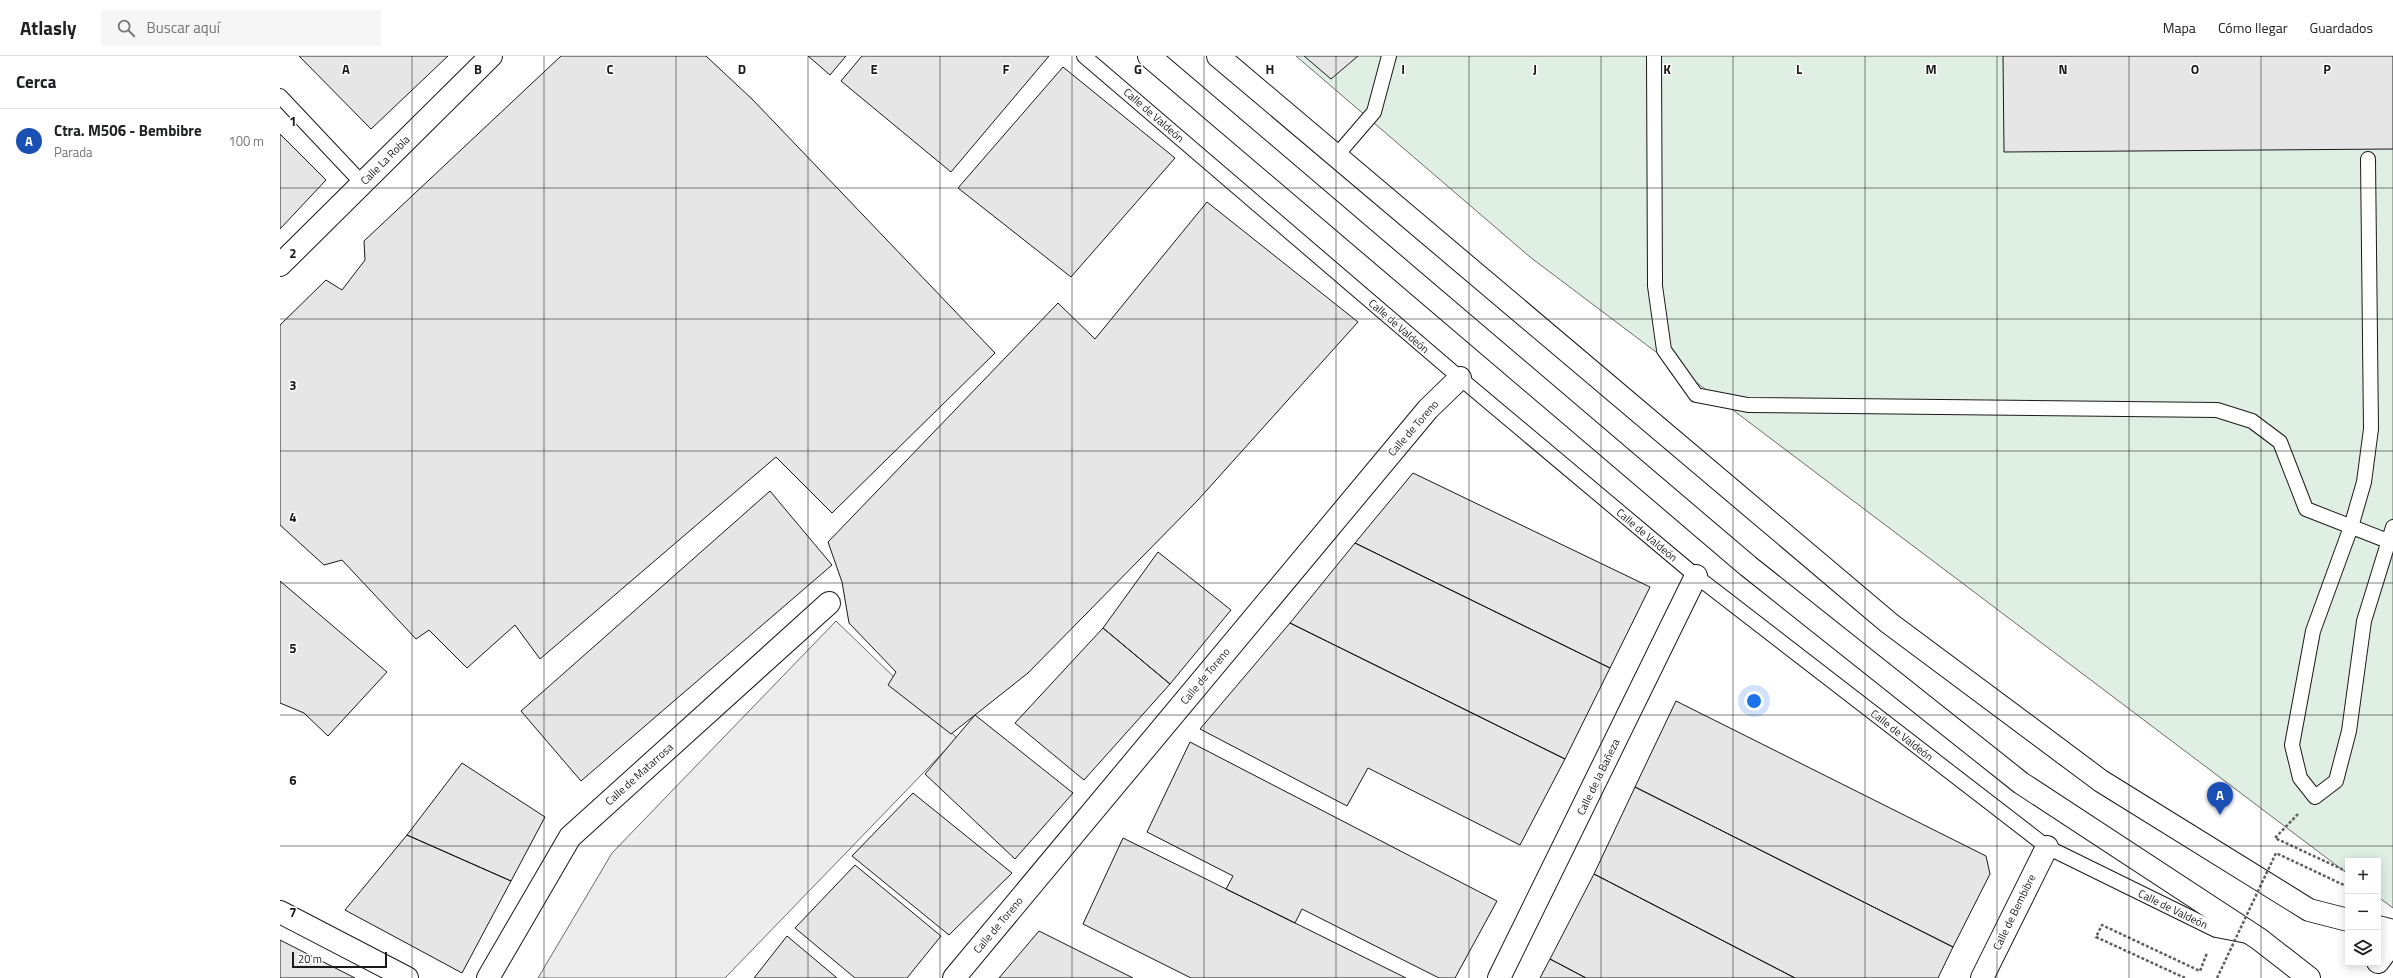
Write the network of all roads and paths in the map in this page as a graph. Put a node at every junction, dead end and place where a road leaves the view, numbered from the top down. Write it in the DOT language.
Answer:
graph roads {
  1 [pos="1084,56"];
  2 [pos="1149,56"];
  3 [pos="1218,56"];
  4 [pos="1389,56"];
  5 [pos="1654,56"];
  6 [pos="486,57"];
  7 [pos="280,96"];
  8 [pos="1337,155"];
  9 [pos="2368,159"];
  10 [pos="362,183"];
  11 [pos="280,265"];
  12 [pos="1460,378"];
  13 [pos="2351,527"];
  14 [pos="2393,527"];
  15 [pos="2391,543"];
  16 [pos="1696,576"];
  17 [pos="829,603"];
  18 [pos="2315,797"];
  19 [pos="2047,847"];
  20 [pos="2345,871"];
  21 [pos="2345,886"];
  22 [pos="280,912"];
  23 [pos="2345,919"];
  24 [pos="2381,928"];
  25 [pos="2216,930"];
  26 [pos="2393,930"];
  27 [pos="2259,939"];
  28 [pos="2393,942"];
  29 [pos="2381,959"];
  30 [pos="2377,966"];
  31 [pos="406,978"];
  32 [pos="488,978"];
  33 [pos="954,978"];
  34 [pos="1499,978"];
  35 [pos="1982,978"];
  36 [pos="2186,978"];
  37 [pos="2217,978"];
  38 [pos="2309,978"];
  39 [pos="2371,978"];
  1 -- 12 [label="lane, Calle de Valdeón"];
  2 -- 27 [label="main road"];
  3 -- 8 [label="main road"];
  4 -- 8 [label="lane"];
  5 -- 13 [label="lane"];
  6 -- 10 [label="main road, Calle La Robla"];
  7 -- 10 [label="lane"];
  8 -- 23 [label="main road"];
  9 -- 13 [label="lane"];
  10 -- 11 [label="main road, Calle La Robla"];
  12 -- 16 [label="lane, Calle de Valdeón"];
  12 -- 33 [label="main road, Calle de Toreno"];
  13 -- 15 [label="lane"];
  13 -- 18 [label="lane"];
  14 -- 15 [label="lane"];
  15 -- 18 [label="lane"];
  16 -- 19 [label="lane, Calle de Valdeón"];
  16 -- 34 [label="main road, Calle de la Bañeza"];
  17 -- 32 [label="main road, Calle de Matarrosa"];
  18 -- 20 [label="path"];
  19 -- 25 [label="lane, Calle de Valdeón"];
  19 -- 35 [label="main road, Calle de Bembibre"];
  21 -- 37 [label="path, bridge"];
  22 -- 31 [label="main road"];
  24 -- 26 [label="main road"];
  25 -- 27 [label="lane, Calle de Valdeón"];
  25 -- 36 [label="path"];
  27 -- 38 [label="main road"];
  28 -- 29 [label="main road"];
  30 -- 39 [label="main road"];
}
